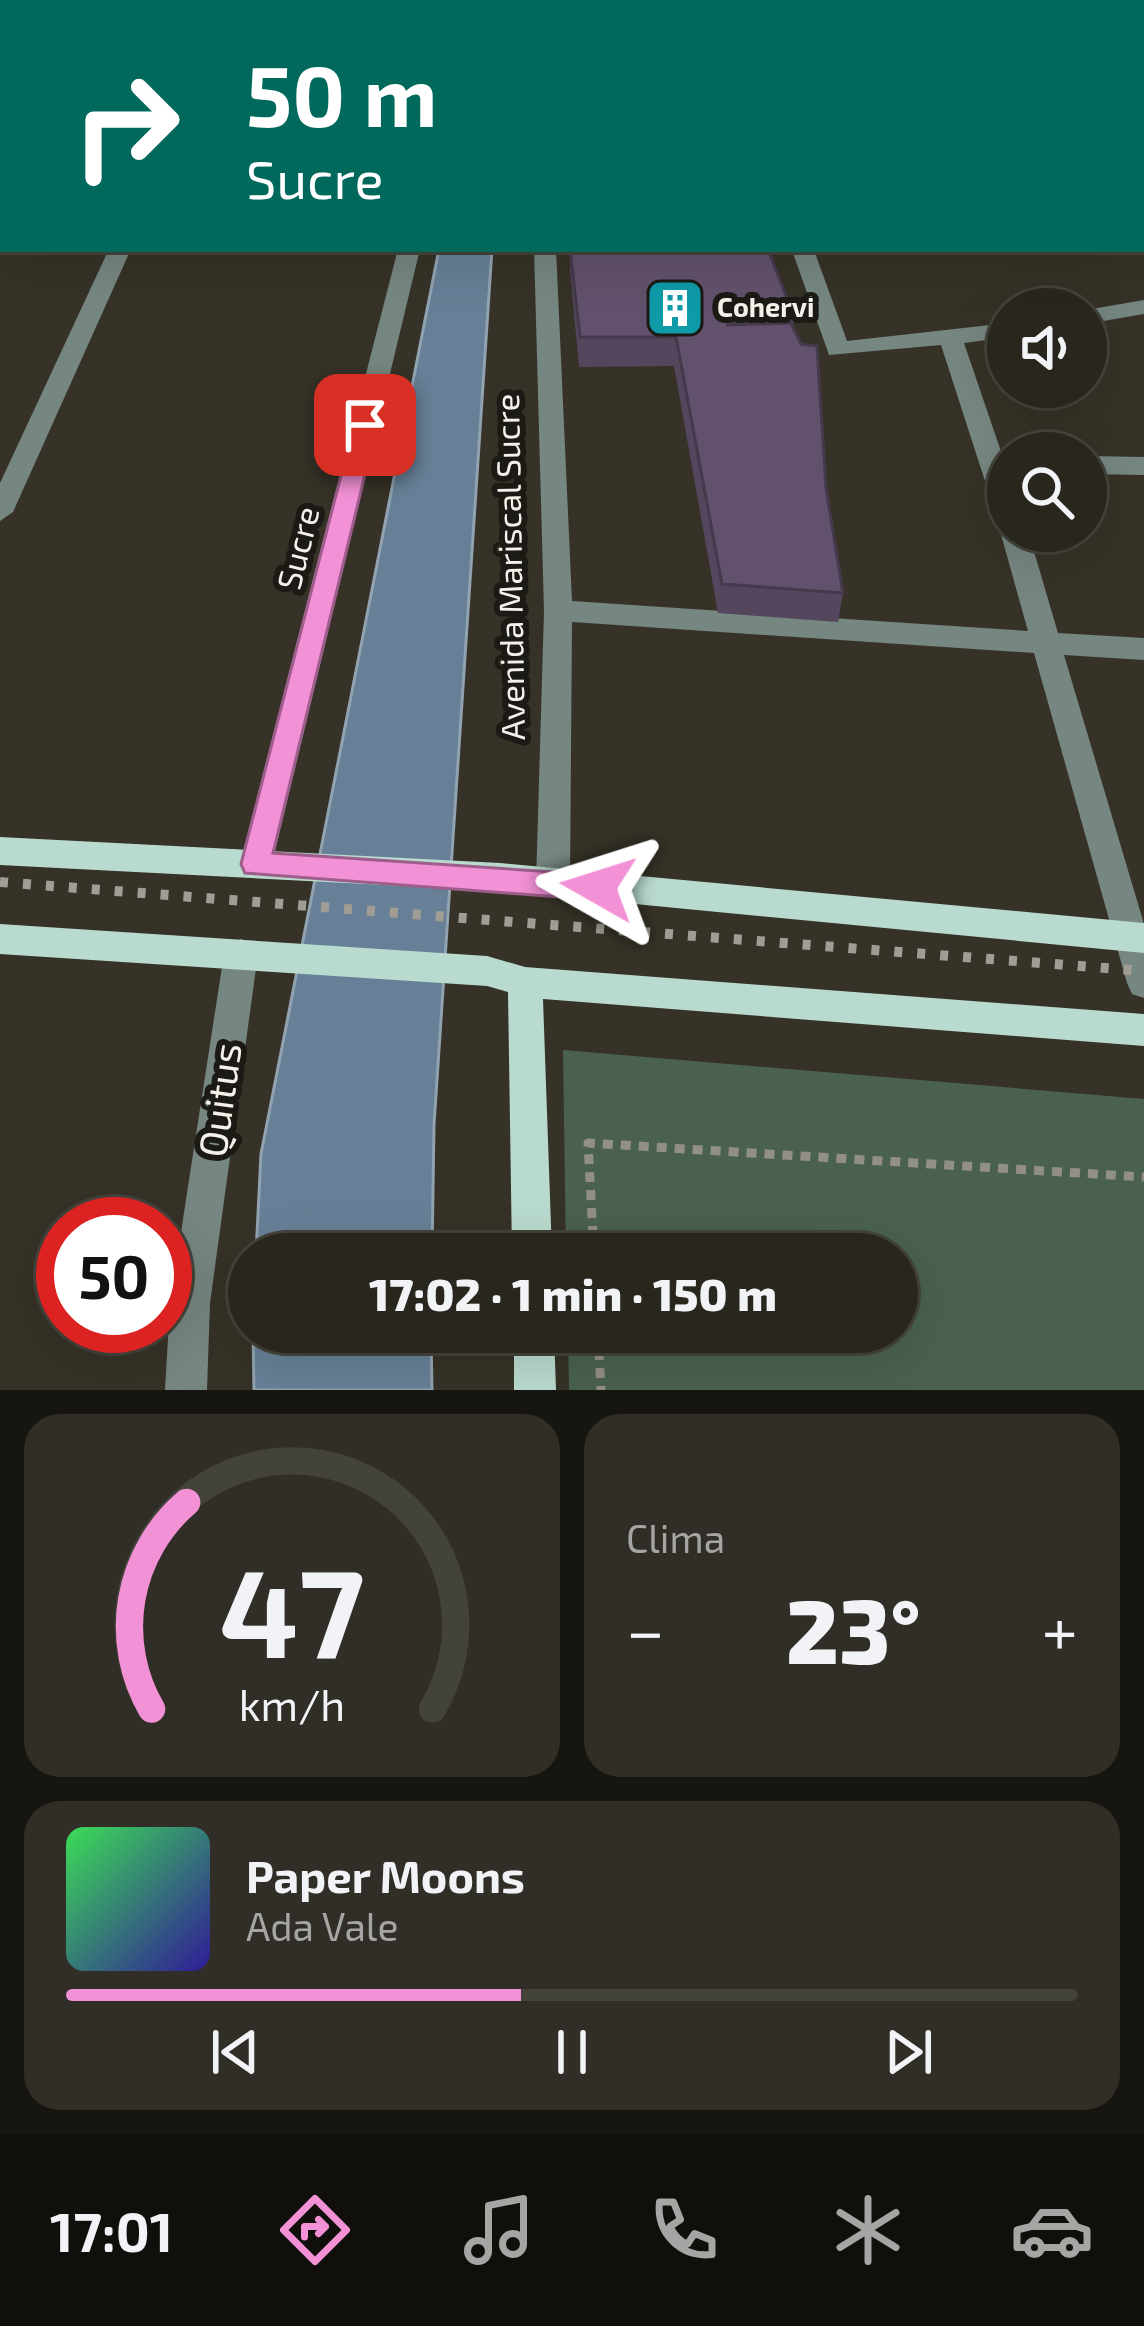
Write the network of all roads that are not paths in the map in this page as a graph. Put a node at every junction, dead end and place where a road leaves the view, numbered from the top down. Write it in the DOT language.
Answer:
graph roads {
  1 [pos="119,252"];
  2 [pos="408,252"];
  3 [pos="545,252"];
  4 [pos="804,253"];
  5 [pos="1144,307"];
  6 [pos="1107,313"];
  7 [pos="987,334"];
  8 [pos="951,340"];
  9 [pos="987,432"];
  10 [pos="1107,465"];
  11 [pos="1144,466"];
  12 [pos="0,512"];
  13 [pos="1021,552"];
  14 [pos="558,610"];
  15 [pos="1050,640"];
  16 [pos="1144,649"];
  17 [pos="0,851"];
  18 [pos="256,864"];
  19 [pos="554,883"];
  20 [pos="1138,937"];
  21 [pos="0,939"];
  22 [pos="258,955"];
  23 [pos="525,982"];
  24 [pos="1144,983"];
  25 [pos="1144,1030"];
  26 [pos="531,1233"];
  27 [pos="534,1353"];
  28 [pos="186,1390"];
  29 [pos="535,1390"];
  1 -- 12 [label="street"];
  2 -- 18 [label="street, Sucre"];
  3 -- 14 [label="street, Avenida Mariscal Sucre"];
  4 -- 8 [label="street"];
  5 -- 6 [label="street"];
  7 -- 8 [label="street"];
  8 -- 9 [label="street"];
  10 -- 11 [label="street"];
  13 -- 15 [label="street"];
  14 -- 15 [label="street"];
  14 -- 19 [label="street, Avenida Mariscal Sucre"];
  15 -- 16 [label="street"];
  15 -- 20 [label="street"];
  17 -- 18 [label="main road"];
  18 -- 19 [label="main road"];
  19 -- 20 [label="main road"];
  20 -- 24 [label="street"];
  21 -- 22 [label="main road"];
  22 -- 23 [label="main road"];
  22 -- 28 [label="street, Quitus"];
  23 -- 25 [label="main road"];
  23 -- 26 [label="main road"];
  27 -- 29 [label="main road"];
}
